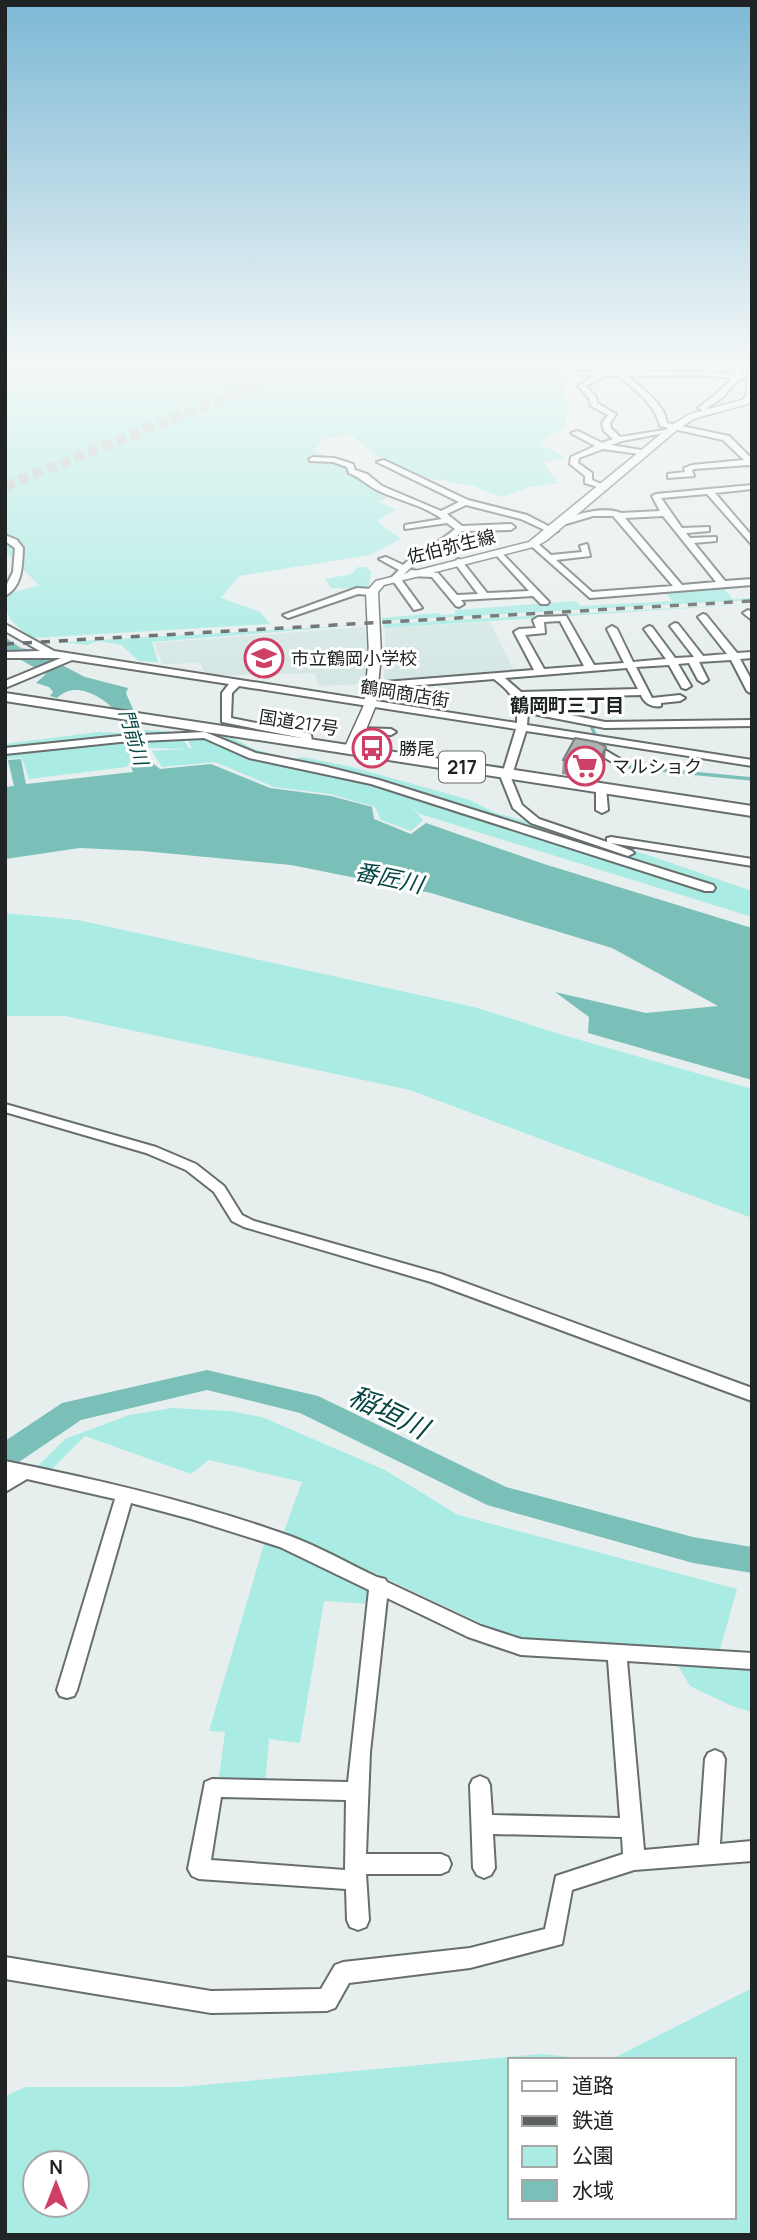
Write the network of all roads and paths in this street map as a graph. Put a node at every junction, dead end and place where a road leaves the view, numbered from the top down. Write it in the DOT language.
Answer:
graph roads {
  1 [pos="349,466"];
  2 [pos="389,466"];
  3 [pos="577,466"];
  4 [pos="629,466"];
  5 [pos="714,466"];
  6 [pos="671,476"];
  7 [pos="604,486"];
  8 [pos="752,487"];
  9 [pos="709,491"];
  10 [pos="465,502"];
  11 [pos="664,513"];
  12 [pos="441,514"];
  13 [pos="619,516"];
  14 [pos="450,520"];
  15 [pos="566,521"];
  16 [pos="408,527"];
  17 [pos="511,527"];
  18 [pos="460,529"];
  19 [pos="706,529"];
  20 [pos="554,531"];
  21 [pos="678,531"];
  22 [pos="5,538"];
  23 [pos="425,539"];
  24 [pos="713,539"];
  25 [pos="687,541"];
  26 [pos="752,542"];
  27 [pos="533,544"];
  28 [pos="440,546"];
  29 [pos="583,546"];
  30 [pos="499,552"];
  31 [pos="551,558"];
  32 [pos="383,559"];
  33 [pos="458,562"];
  34 [pos="408,571"];
  35 [pos="395,578"];
  36 [pos="752,582"];
  37 [pos="722,584"];
  38 [pos="374,585"];
  39 [pos="680,588"];
  40 [pos="5,593"];
  41 [pos="536,593"];
  42 [pos="484,596"];
  43 [pos="454,598"];
  44 [pos="544,601"];
  45 [pos="462,607"];
  46 [pos="417,608"];
  47 [pos="288,615"];
  48 [pos="703,617"];
  49 [pos="675,626"];
  50 [pos="5,627"];
  51 [pos="612,629"];
  52 [pos="649,629"];
  53 [pos="49,654"];
  54 [pos="7,655"];
  55 [pos="752,655"];
  56 [pos="734,656"];
  57 [pos="696,659"];
  58 [pos="66,660"];
  59 [pos="672,661"];
  60 [pos="633,665"];
  61 [pos="591,669"];
  62 [pos="541,673"];
  63 [pos="496,677"];
  64 [pos="704,680"];
  65 [pos="235,684"];
  66 [pos="372,686"];
  67 [pos="686,686"];
  68 [pos="752,691"];
  69 [pos="7,693"];
  70 [pos="518,695"];
  71 [pos="680,698"];
  72 [pos="651,699"];
  73 [pos="370,705"];
  74 [pos="525,709"];
  75 [pos="752,723"];
  76 [pos="522,728"];
  77 [pos="359,731"];
  78 [pos="391,732"];
  79 [pos="595,739"];
  80 [pos="307,743"];
  81 [pos="351,749"];
  82 [pos="7,752"];
  83 [pos="752,763"];
  84 [pos="621,764"];
  85 [pos="508,774"];
  86 [pos="601,788"];
  87 [pos="602,810"];
  88 [pos="752,811"];
  89 [pos="589,838"];
  90 [pos="752,863"];
  91 [pos="5,1108"];
  92 [pos="752,1395"];
  93 [pos="15,1470"];
  94 [pos="5,1485"];
  95 [pos="125,1495"];
  96 [pos="379,1584"];
  97 [pos="617,1654"];
  98 [pos="752,1661"];
  99 [pos="67,1690"];
  100 [pos="715,1759"];
  101 [pos="480,1785"];
  102 [pos="357,1791"];
  103 [pos="484,1824"];
  104 [pos="632,1828"];
  105 [pos="752,1851"];
  106 [pos="709,1854"];
  107 [pos="635,1860"];
  108 [pos="441,1864"];
  109 [pos="484,1868"];
  110 [pos="355,1872"];
  111 [pos="358,1920"];
  112 [pos="5,1968"];
  1 -- 12 [label="street"];
  2 -- 10 [label="street"];
  3 -- 7 [label="street"];
  4 -- 7 [label="main road, 佐伯弥生線"];
  5 -- 6 [label="street"];
  7 -- 15 [label="main road, 佐伯弥生線"];
  8 -- 9 [label="street"];
  9 -- 11 [label="street"];
  9 -- 26 [label="street"];
  10 -- 12 [label="street"];
  10 -- 20 [label="street"];
  11 -- 13 [label="street"];
  11 -- 21 [label="street"];
  12 -- 14 [label="street"];
  13 -- 15 [label="street"];
  13 -- 39 [label="street"];
  14 -- 16 [label="street"];
  14 -- 18 [label="street"];
  15 -- 20 [label="main road, 佐伯弥生線"];
  17 -- 18 [label="street"];
  18 -- 28 [label="street"];
  19 -- 21 [label="street"];
  20 -- 27 [label="main road, 佐伯弥生線"];
  21 -- 25 [label="street"];
  22 -- 40 [label="street"];
  23 -- 28 [label="street"];
  24 -- 25 [label="street"];
  25 -- 37 [label="street"];
  27 -- 30 [label="main road, 佐伯弥生線"];
  27 -- 31 [label="street"];
  28 -- 34 [label="street"];
  29 -- 31 [label="street"];
  30 -- 33 [label="main road, 佐伯弥生線"];
  30 -- 41 [label="street"];
  31 -- 39 [label="street"];
  32 -- 34 [label="street"];
  33 -- 34 [label="main road, 佐伯弥生線"];
  33 -- 42 [label="street"];
  34 -- 35 [label="main road, 佐伯弥生線"];
  34 -- 43 [label="street"];
  35 -- 38 [label="main road, 佐伯弥生線"];
  35 -- 46 [label="street"];
  36 -- 37 [label="street"];
  37 -- 39 [label="street"];
  38 -- 47 [label="street"];
  38 -- 66 [label="main road"];
  41 -- 42 [label="street"];
  41 -- 44 [label="street"];
  42 -- 43 [label="street"];
  43 -- 45 [label="street"];
  48 -- 56 [label="street"];
  49 -- 57 [label="street"];
  50 -- 53 [label="street"];
  51 -- 60 [label="street"];
  52 -- 59 [label="street"];
  53 -- 54 [label="street"];
  53 -- 58 [label="street, 鶴岡商店街"];
  55 -- 56 [label="street"];
  56 -- 57 [label="street"];
  56 -- 68 [label="street"];
  57 -- 59 [label="street"];
  57 -- 64 [label="street"];
  58 -- 65 [label="street, 鶴岡商店街"];
  58 -- 69 [label="street"];
  59 -- 60 [label="street"];
  59 -- 67 [label="street"];
  60 -- 61 [label="street"];
  60 -- 72 [label="street"];
  61 -- 62 [label="street"];
  61 -- 62 [label="street"];
  62 -- 63 [label="street"];
  63 -- 66 [label="street"];
  63 -- 70 [label="street"];
  65 -- 73 [label="street, 鶴岡商店街"];
  65 -- 80 [label="street"];
  66 -- 73 [label="main road"];
  69 -- 80 [label="highway, 国道217号 / 217"];
  70 -- 72 [label="street"];
  70 -- 74 [label="street"];
  71 -- 72 [label="street"];
  73 -- 76 [label="street, 鶴岡商店街"];
  73 -- 77 [label="main road"];
  74 -- 75 [label="street"];
  74 -- 76 [label="street"];
  76 -- 79 [label="street, 鶴岡商店街"];
  76 -- 85 [label="street"];
  77 -- 78 [label="street"];
  77 -- 81 [label="main road"];
  79 -- 83 [label="street, 鶴岡商店街"];
  79 -- 84 [label="street"];
  80 -- 81 [label="highway, 国道217号 / 217"];
  81 -- 85 [label="highway, 国道217号 / 217"];
  82 -- 89 [label="street"];
  85 -- 86 [label="highway, 国道217号 / 217"];
  85 -- 89 [label="street"];
  86 -- 87 [label="street"];
  86 -- 88 [label="highway, 国道217号 / 217"];
  89 -- 90 [label="street"];
  91 -- 92 [label="street"];
  93 -- 94 [label="street"];
  93 -- 95 [label="street"];
  95 -- 96 [label="street"];
  95 -- 99 [label="street"];
  96 -- 97 [label="street"];
  96 -- 102 [label="street"];
  97 -- 98 [label="street"];
  97 -- 104 [label="street"];
  100 -- 106 [label="street"];
  101 -- 103 [label="street"];
  102 -- 110 [label="street"];
  102 -- 110 [label="street"];
  103 -- 104 [label="street"];
  103 -- 109 [label="street"];
  104 -- 107 [label="street"];
  105 -- 106 [label="street"];
  106 -- 107 [label="street"];
  107 -- 112 [label="street"];
  108 -- 110 [label="street"];
  110 -- 111 [label="street"];
}
